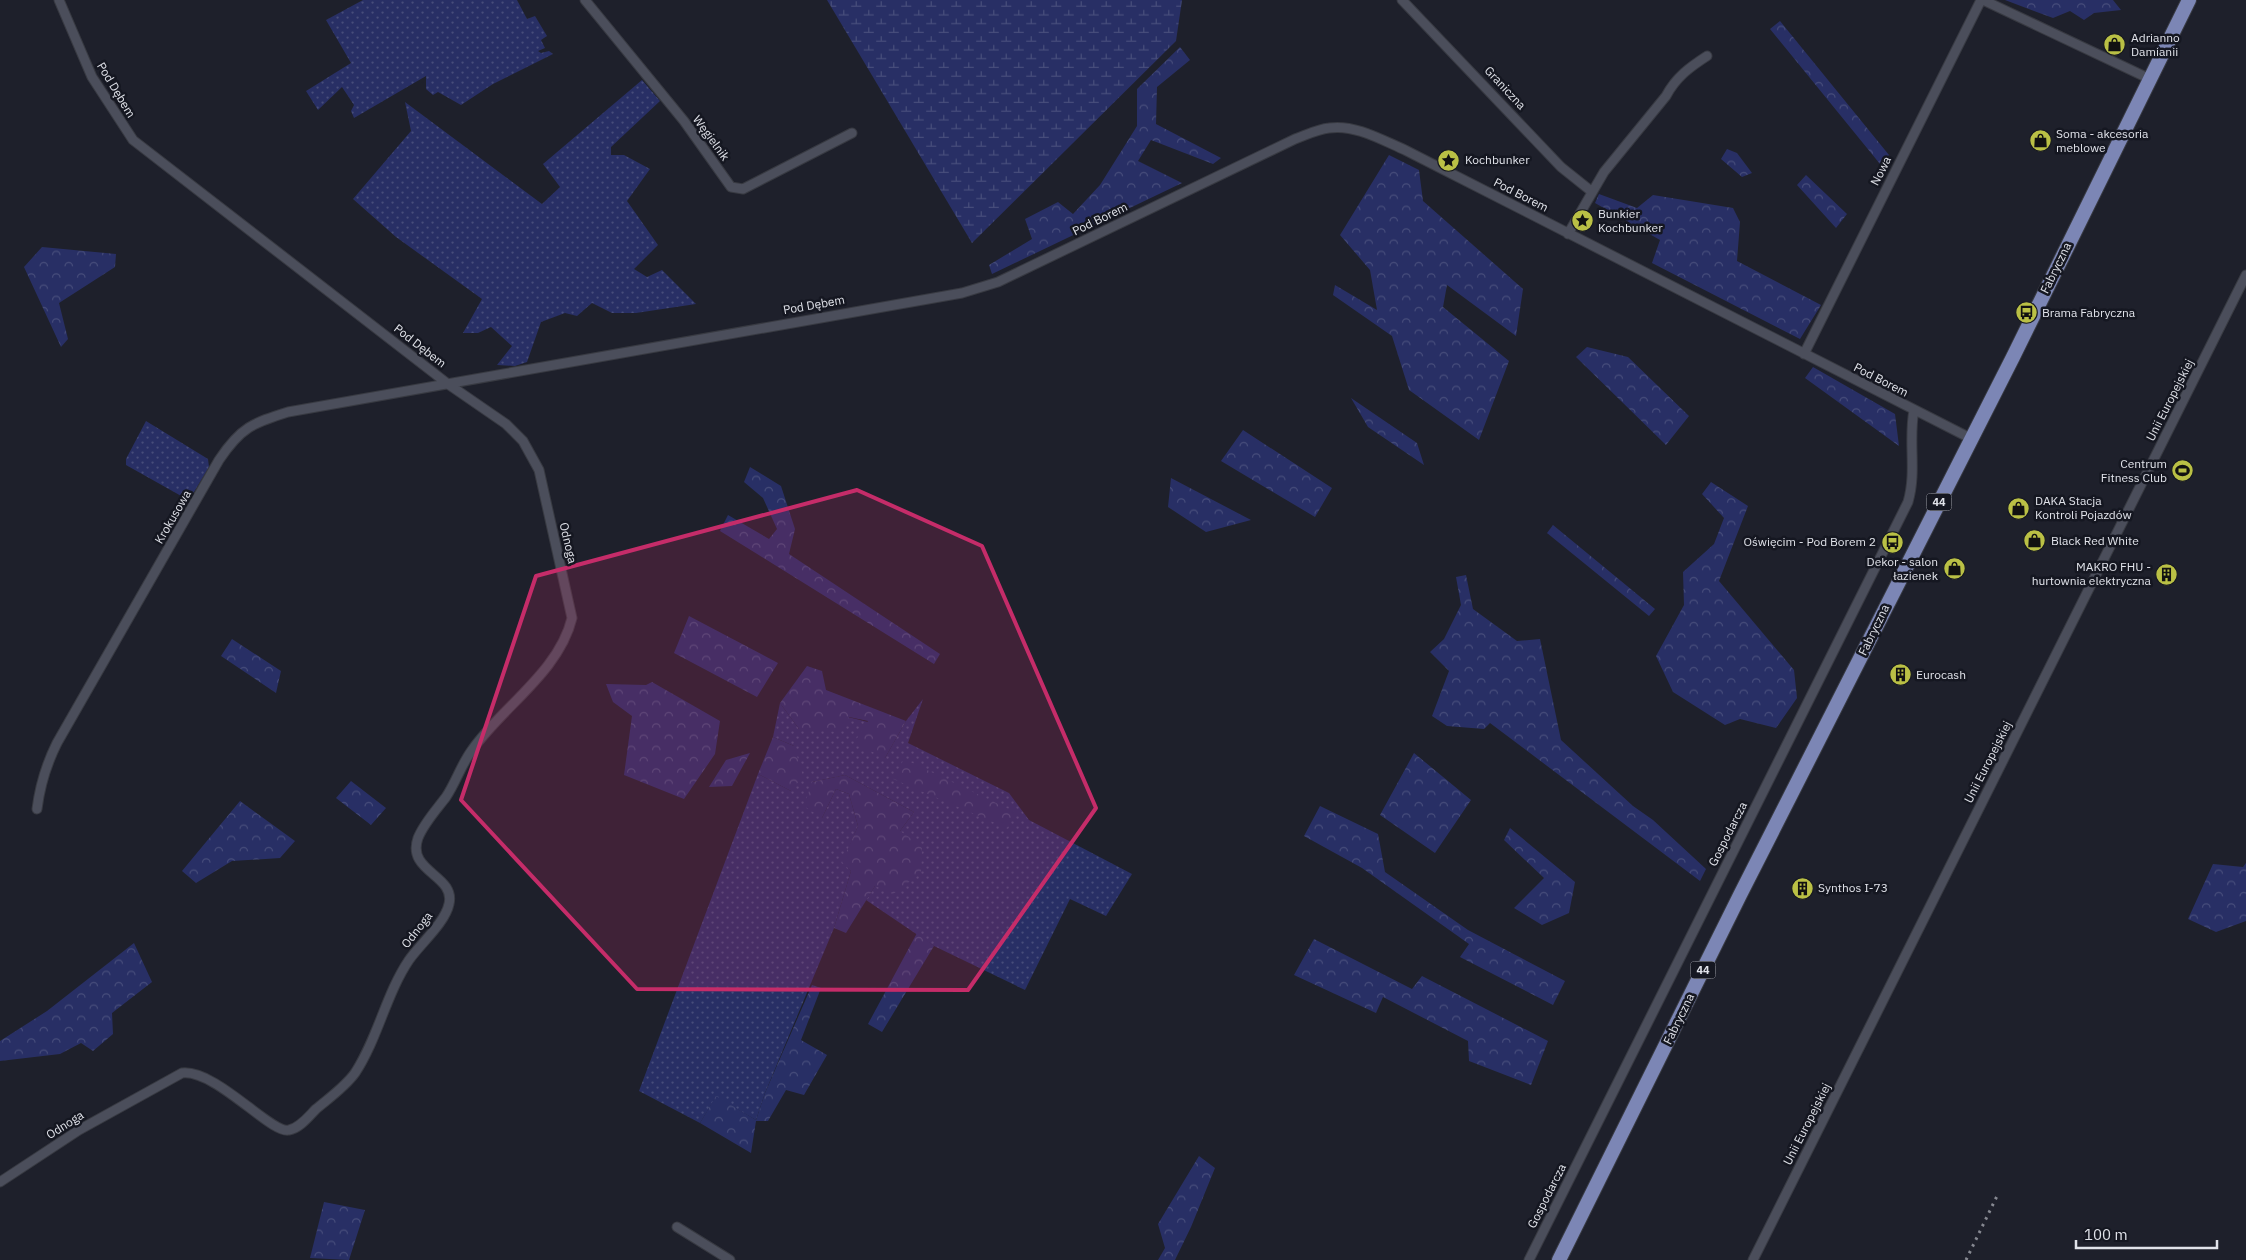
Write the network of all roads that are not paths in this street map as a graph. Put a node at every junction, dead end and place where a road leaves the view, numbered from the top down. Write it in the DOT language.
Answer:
graph roads {
  1 [pos="59,0"];
  2 [pos="585,0"];
  3 [pos="1402,0"];
  4 [pos="1982,0"];
  5 [pos="2189,0"];
  6 [pos="1707,56"];
  7 [pos="2150,79"];
  8 [pos="852,133"];
  9 [pos="1592,191"];
  10 [pos="1568,234"];
  11 [pos="2246,275"];
  12 [pos="937,297"];
  13 [pos="1804,354"];
  14 [pos="448,384"];
  15 [pos="1914,410"];
  16 [pos="1972,439"];
  17 [pos="37,810"];
  18 [pos="0,1182"];
  19 [pos="677,1227"];
  20 [pos="730,1260"];
  21 [pos="1529,1260"];
  22 [pos="1559,1260"];
  23 [pos="1753,1260"];
  1 -- 14 [label="street, Pod Dębem"];
  2 -- 8 [label="street, Węgielnik"];
  3 -- 9 [label="street, Graniczna"];
  4 -- 7 [label="street, Nowa"];
  4 -- 13 [label="street, Nowa"];
  5 -- 7 [label="main road, Fabryczna / 44"];
  6 -- 9 [label="street"];
  7 -- 16 [label="main road, Fabryczna / 44"];
  9 -- 10 [label="street"];
  10 -- 12 [label="street, Pod Borem"];
  10 -- 13 [label="street, Pod Borem"];
  11 -- 23 [label="street, Unii Europejskiej"];
  12 -- 14 [label="street, Pod Dębem"];
  13 -- 15 [label="street, Pod Borem"];
  14 -- 17 [label="street, Krokusowa"];
  14 -- 18 [label="street, Odnoga"];
  15 -- 16 [label="street, Pod Borem"];
  15 -- 21 [label="street, Gospodarcza"];
  16 -- 22 [label="main road, Fabryczna / 44"];
  19 -- 20 [label="street"];
}
